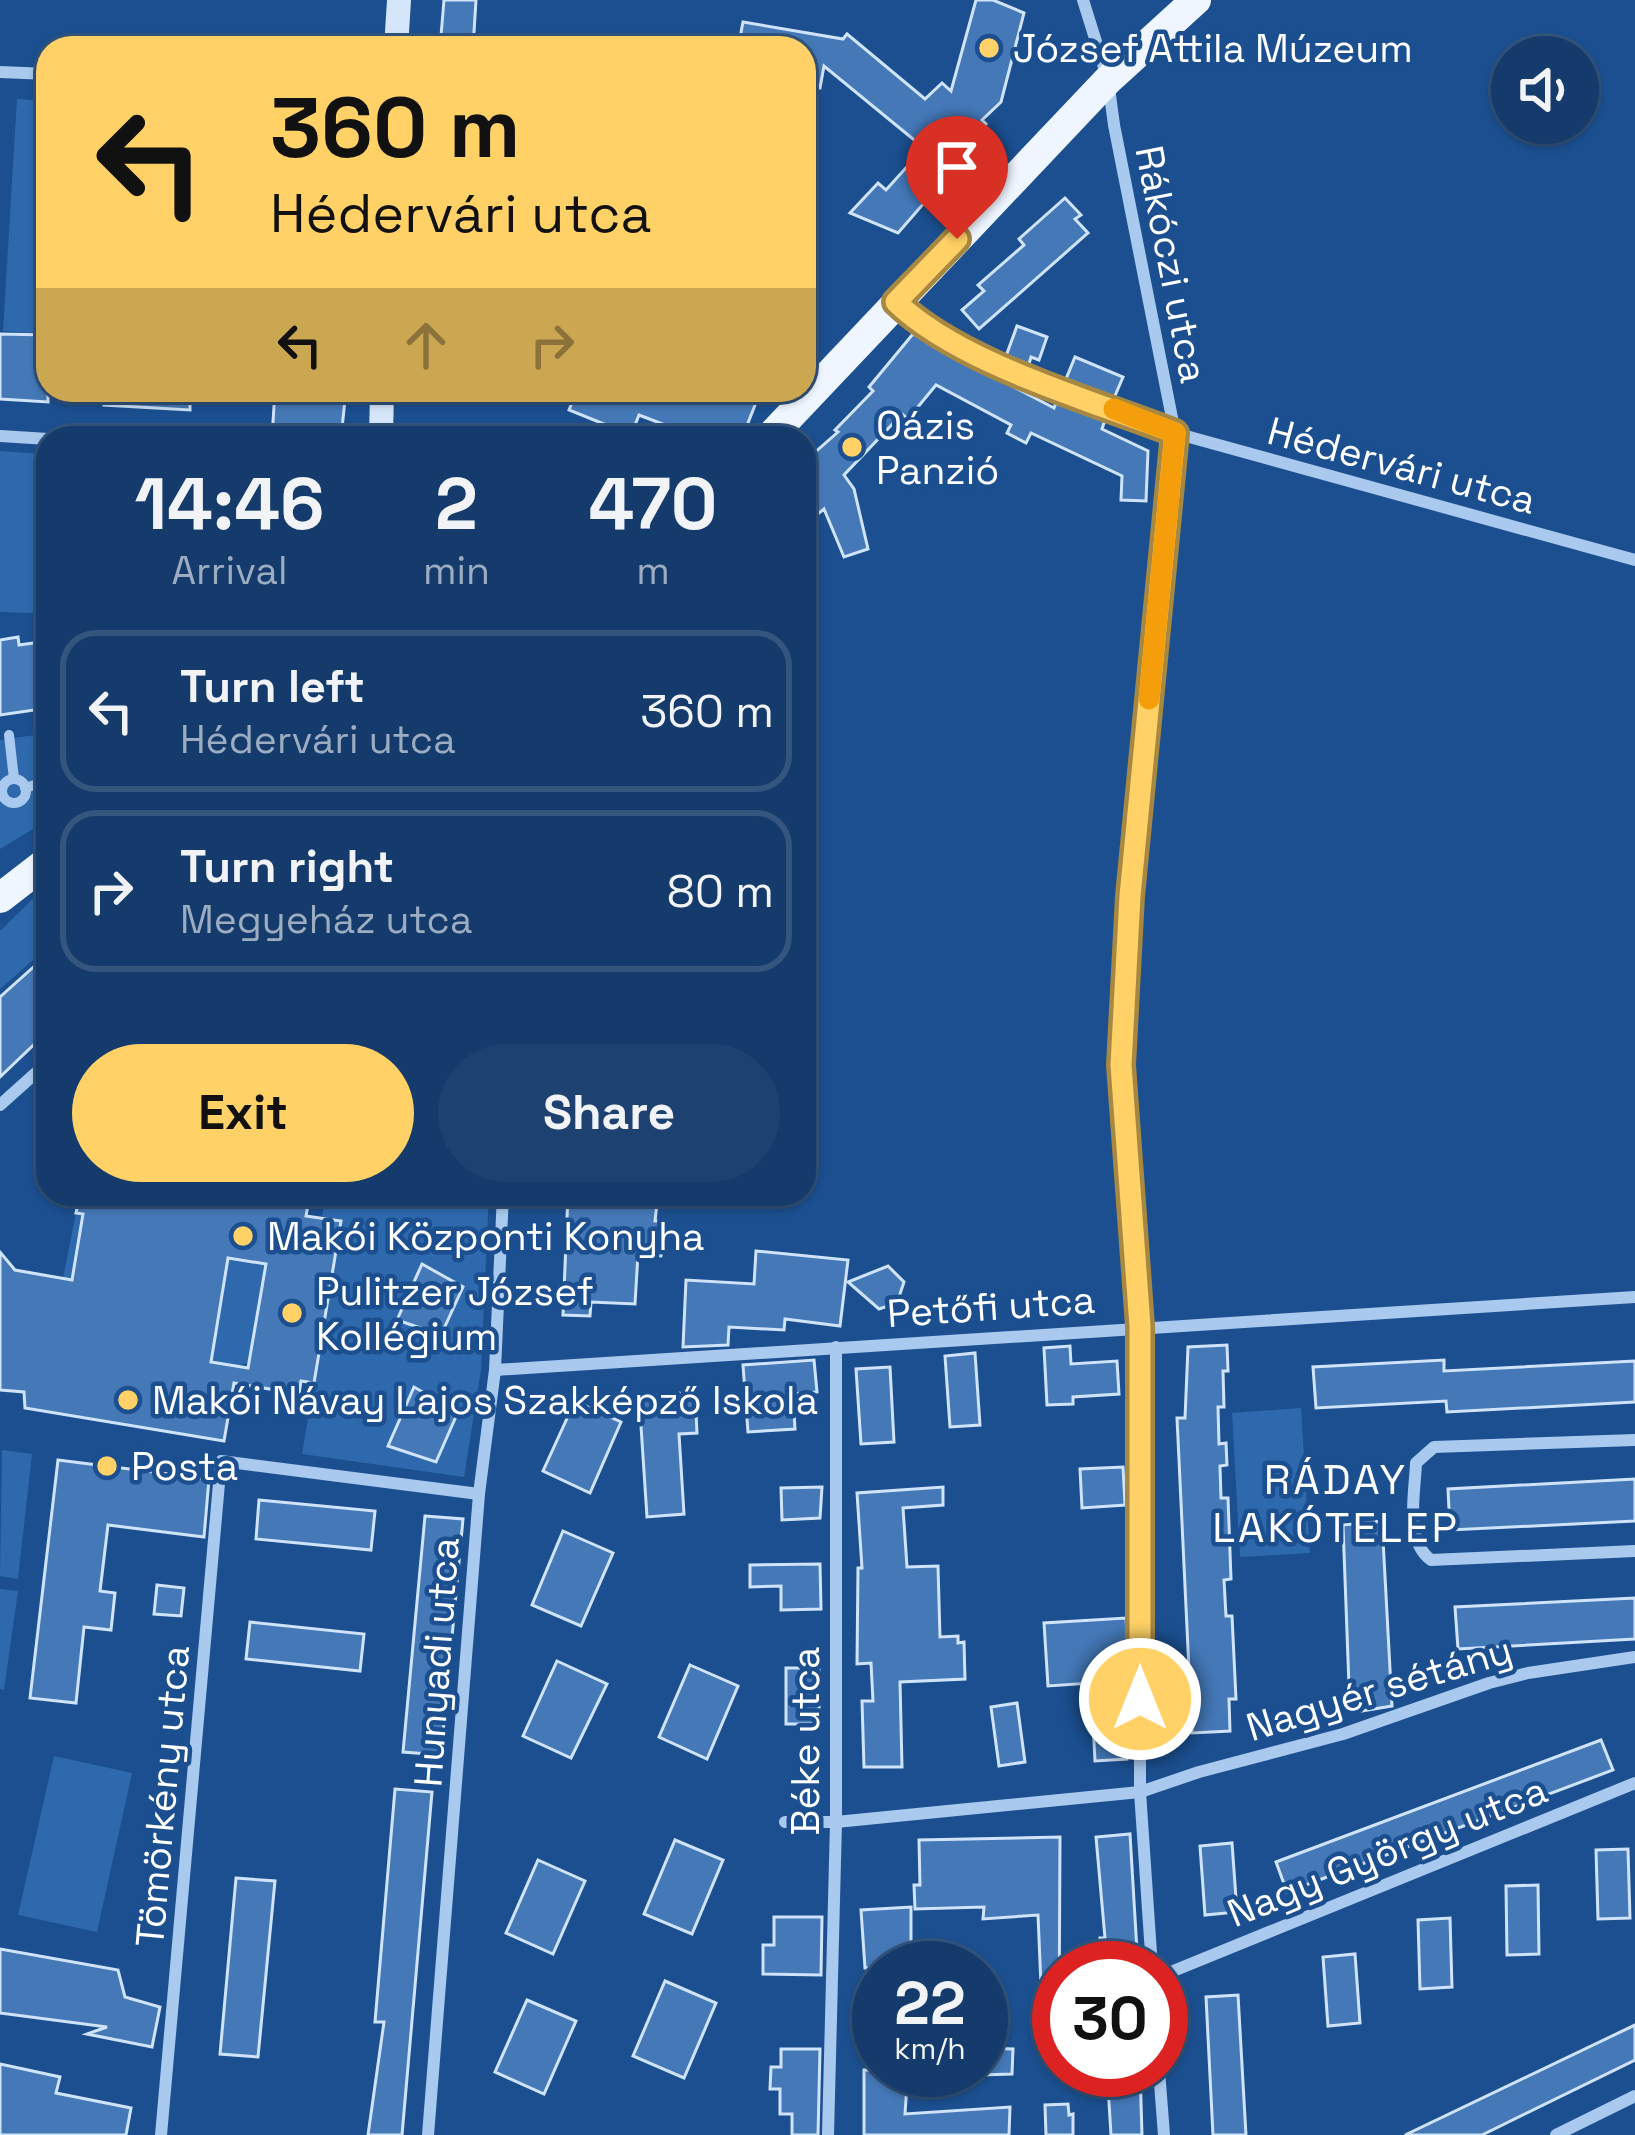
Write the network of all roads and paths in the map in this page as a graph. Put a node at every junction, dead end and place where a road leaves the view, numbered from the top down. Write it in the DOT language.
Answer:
graph roads {
  1 [pos="399,0"];
  2 [pos="1083,0"];
  3 [pos="1196,0"];
  4 [pos="397,36"];
  5 [pos="0,72"];
  6 [pos="36,74"];
  7 [pos="1108,80"];
  8 [pos="896,302"];
  9 [pos="816,388"];
  10 [pos="803,402"];
  11 [pos="780,426"];
  12 [pos="1175,433"];
  13 [pos="0,436"];
  14 [pos="36,438"];
  15 [pos="1635,560"];
  16 [pos="9,735"];
  17 [pos="14,779"];
  18 [pos="36,785"];
  19 [pos="26,788"];
  20 [pos="2,796"];
  21 [pos="36,870"];
  22 [pos="0,898"];
  23 [pos="36,1073"];
  24 [pos="0,1105"];
  25 [pos="502,1206"];
  26 [pos="1635,1297"];
  27 [pos="1140,1326"];
  28 [pos="836,1347"];
  29 [pos="495,1370"];
  30 [pos="1635,1440"];
  31 [pos="479,1494"];
  32 [pos="1635,1551"];
  33 [pos="1635,1657"];
  34 [pos="1635,1783"];
  35 [pos="1140,1792"];
  36 [pos="785,1822"];
  37 [pos="836,1822"];
  38 [pos="1150,1941"];
  39 [pos="1188,1965"];
  40 [pos="1635,2096"];
  41 [pos="1161,2097"];
  42 [pos="161,2135"];
  43 [pos="428,2135"];
  44 [pos="828,2135"];
  45 [pos="1163,2135"];
  46 [pos="1556,2135"];
  1 -- 4 [label="main road"];
  2 -- 7 [label="street, Rákóczi utca"];
  3 -- 7 [label="main road"];
  5 -- 6 [label="street"];
  7 -- 8 [label="main road"];
  7 -- 12 [label="street, Rákóczi utca"];
  8 -- 9 [label="main road"];
  8 -- 12 [label="street, Hédervári utca"];
  10 -- 11 [label="main road"];
  12 -- 15 [label="street, Hédervári utca"];
  12 -- 27 [label="street, Rákóczi utca"];
  13 -- 14 [label="street"];
  16 -- 17 [label="street"];
  17 -- 19 [label="street"];
  17 -- 20 [label="street"];
  18 -- 19 [label="street"];
  19 -- 20 [label="street"];
  21 -- 22 [label="main road"];
  23 -- 24 [label="street"];
  25 -- 29 [label="street, Hunyadi utca"];
  26 -- 27 [label="street, Petőfi utca"];
  27 -- 28 [label="street, Petőfi utca"];
  27 -- 35 [label="street, Rákóczi utca"];
  28 -- 29 [label="street, Petőfi utca"];
  28 -- 37 [label="street, Béke utca"];
  29 -- 31 [label="street, Hunyadi utca"];
  30 -- 32 [label="street"];
  31 -- 42 [label="street, Tömörkény utca"];
  31 -- 43 [label="street, Hunyadi utca"];
  33 -- 35 [label="street, Nagyér sétány"];
  34 -- 39 [label="street, Nagy György utca"];
  35 -- 37 [label="street, Nagyér sétány"];
  35 -- 38 [label="street, Rákóczi utca"];
  36 -- 37 [label="street, Nagyér sétány"];
  37 -- 44 [label="street, Béke utca"];
  40 -- 46 [label="street"];
  41 -- 45 [label="street"];
}
